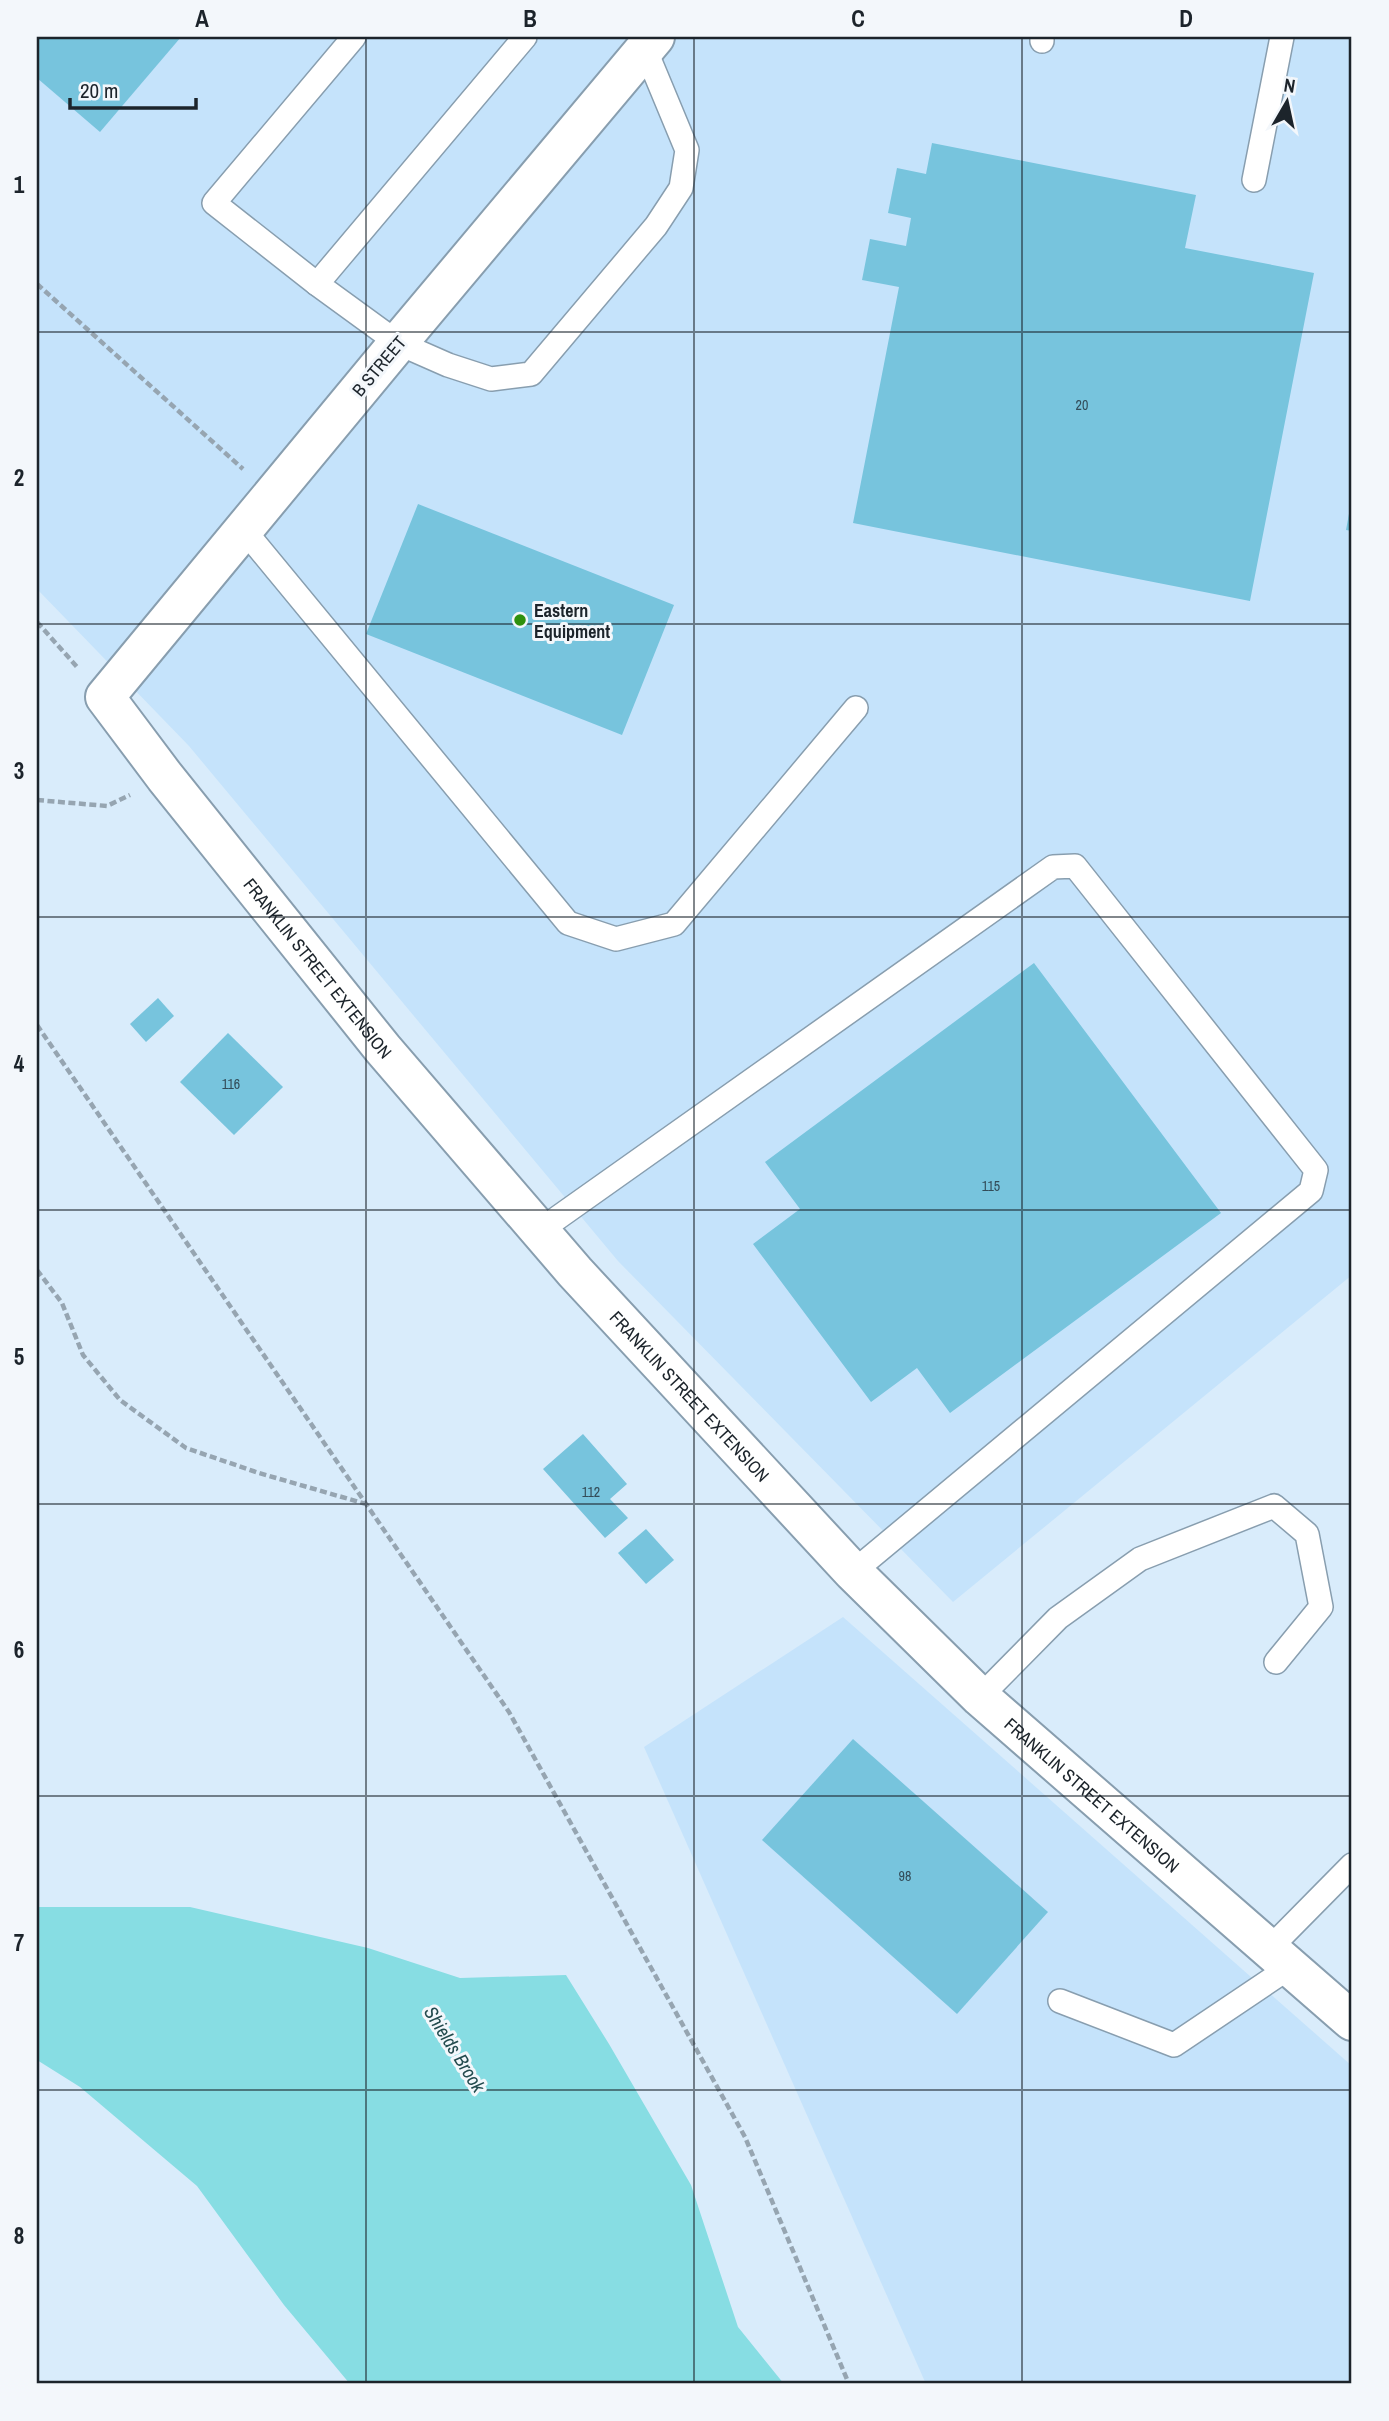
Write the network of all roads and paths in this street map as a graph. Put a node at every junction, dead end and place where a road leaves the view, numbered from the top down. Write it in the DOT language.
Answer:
graph roads {
  1 [pos="354,37"];
  2 [pos="525,37"];
  3 [pos="1282,37"];
  4 [pos="650,43"];
  5 [pos="1254,180"];
  6 [pos="37,284"];
  7 [pos="317,284"];
  8 [pos="398,343"];
  9 [pos="272,495"];
  10 [pos="244,530"];
  11 [pos="37,622"];
  12 [pos="105,697"];
  13 [pos="856,708"];
  14 [pos="165,777"];
  15 [pos="37,800"];
  16 [pos="37,1025"];
  17 [pos="539,1231"];
  18 [pos="37,1270"];
  19 [pos="367,1504"];
  20 [pos="853,1572"];
  21 [pos="1276,1662"];
  22 [pos="980,1697"];
  23 [pos="1352,1865"];
  24 [pos="1280,1958"];
  25 [pos="1060,2001"];
  26 [pos="1352,2021"];
  27 [pos="849,2384"];
  1 -- 7 [label="lane"];
  2 -- 7 [label="lane"];
  3 -- 5 [label="lane"];
  4 -- 8 [label="street, B STREET"];
  4 -- 8 [label="lane"];
  6 -- 9 [label="path"];
  7 -- 8 [label="lane"];
  8 -- 9 [label="street, B STREET"];
  9 -- 10 [label="street, B STREET"];
  10 -- 12 [label="street, B STREET"];
  10 -- 13 [label="lane"];
  11 -- 12 [label="path"];
  12 -- 14 [label="street, FRANKLIN STREET EXTENSION"];
  14 -- 15 [label="path"];
  14 -- 17 [label="street, FRANKLIN STREET EXTENSION"];
  16 -- 19 [label="path"];
  17 -- 20 [label="street, FRANKLIN STREET EXTENSION"];
  17 -- 20 [label="lane"];
  18 -- 19 [label="path"];
  19 -- 27 [label="path"];
  20 -- 22 [label="street, FRANKLIN STREET EXTENSION"];
  21 -- 22 [label="lane"];
  22 -- 24 [label="street, FRANKLIN STREET EXTENSION"];
  23 -- 24 [label="lane"];
  24 -- 25 [label="lane"];
  24 -- 26 [label="street, FRANKLIN STREET EXTENSION"];
}
